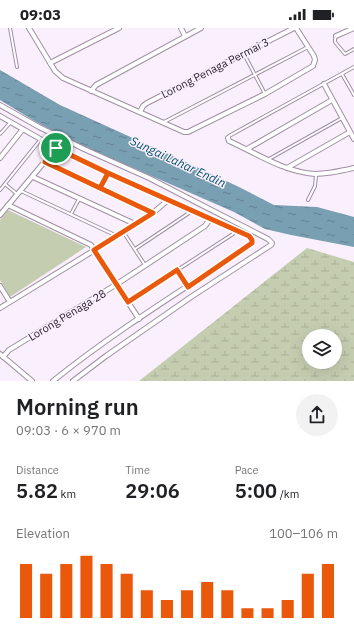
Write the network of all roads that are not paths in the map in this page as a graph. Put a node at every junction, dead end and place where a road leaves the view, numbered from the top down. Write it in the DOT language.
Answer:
graph roads {
  1 [pos="10,28"];
  2 [pos="120,28"];
  3 [pos="181,28"];
  4 [pos="201,28"];
  5 [pos="295,28"];
  6 [pos="354,28"];
  7 [pos="30,29"];
  8 [pos="185,36"];
  9 [pos="336,36"];
  10 [pos="308,47"];
  11 [pos="354,49"];
  12 [pos="244,54"];
  13 [pos="50,63"];
  14 [pos="16,67"];
  15 [pos="354,67"];
  16 [pos="342,74"];
  17 [pos="254,75"];
  18 [pos="324,84"];
  19 [pos="91,91"];
  20 [pos="265,94"];
  21 [pos="354,95"];
  22 [pos="332,100"];
  23 [pos="0,105"];
  24 [pos="140,112"];
  25 [pos="0,116"];
  26 [pos="342,118"];
  27 [pos="11,122"];
  28 [pos="162,122"];
  29 [pos="23,129"];
  30 [pos="350,132"];
  31 [pos="0,134"];
  32 [pos="228,138"];
  33 [pos="41,139"];
  34 [pos="354,139"];
  35 [pos="56,148"];
  36 [pos="247,149"];
  37 [pos="0,158"];
  38 [pos="268,160"];
  39 [pos="45,162"];
  40 [pos="287,168"];
  41 [pos="354,168"];
  42 [pos="108,173"];
  43 [pos="317,174"];
  44 [pos="33,177"];
  45 [pos="5,184"];
  46 [pos="100,188"];
  47 [pos="0,190"];
  48 [pos="19,193"];
  49 [pos="79,198"];
  50 [pos="168,200"];
  51 [pos="308,200"];
  52 [pos="8,205"];
  53 [pos="191,210"];
  54 [pos="153,213"];
  55 [pos="70,214"];
  56 [pos="0,215"];
  57 [pos="210,219"];
  58 [pos="135,224"];
  59 [pos="234,230"];
  60 [pos="124,232"];
  61 [pos="117,236"];
  62 [pos="135,249"];
  63 [pos="94,250"];
  64 [pos="145,266"];
  65 [pos="177,270"];
  66 [pos="117,284"];
  67 [pos="0,286"];
  68 [pos="188,287"];
  69 [pos="10,302"];
  70 [pos="128,302"];
  71 [pos="0,308"];
  72 [pos="139,318"];
  73 [pos="1,355"];
  74 [pos="32,381"];
  75 [pos="53,381"];
  76 [pos="73,381"];
  1 -- 14 [label="lane"];
  2 -- 13 [label="street"];
  3 -- 8 [label="street"];
  4 -- 8 [label="street"];
  5 -- 10 [label="street"];
  5 -- 12 [label="street, Lorong Penaga Permai 3"];
  6 -- 9 [label="street"];
  7 -- 13 [label="street"];
  8 -- 19 [label="street"];
  9 -- 11 [label="lane"];
  10 -- 17 [label="lane"];
  10 -- 20 [label="street"];
  12 -- 17 [label="lane"];
  12 -- 24 [label="street, Lorong Penaga Permai 3"];
  13 -- 19 [label="street"];
  15 -- 16 [label="lane"];
  16 -- 18 [label="lane"];
  16 -- 21 [label="lane"];
  17 -- 20 [label="lane"];
  17 -- 28 [label="lane"];
  18 -- 22 [label="street"];
  18 -- 32 [label="lane"];
  19 -- 24 [label="street"];
  20 -- 28 [label="street"];
  22 -- 26 [label="street"];
  22 -- 36 [label="street"];
  23 -- 76 [label="street"];
  24 -- 28 [label="street"];
  25 -- 27 [label="street"];
  26 -- 30 [label="street"];
  26 -- 38 [label="lane"];
  27 -- 29 [label="street"];
  27 -- 31 [label="lane"];
  29 -- 33 [label="street"];
  29 -- 37 [label="street"];
  30 -- 34 [label="street"];
  30 -- 40 [label="street"];
  32 -- 36 [label="street"];
  33 -- 35 [label="street"];
  33 -- 45 [label="lane"];
  35 -- 39 [label="street"];
  35 -- 42 [label="street"];
  36 -- 38 [label="street"];
  38 -- 40 [label="street"];
  39 -- 44 [label="street"];
  39 -- 46 [label="lane"];
  40 -- 43 [label="street"];
  41 -- 43 [label="street"];
  42 -- 46 [label="lane"];
  42 -- 50 [label="street"];
  43 -- 51 [label="lane"];
  44 -- 48 [label="street"];
  44 -- 49 [label="street"];
  45 -- 47 [label="lane"];
  45 -- 48 [label="lane"];
  46 -- 54 [label="lane"];
  48 -- 52 [label="street"];
  48 -- 55 [label="lane"];
  49 -- 55 [label="lane"];
  49 -- 58 [label="street"];
  50 -- 53 [label="street"];
  50 -- 54 [label="street"];
  52 -- 56 [label="street"];
  52 -- 63 [label="street"];
  53 -- 57 [label="street"];
  53 -- 62 [label="lane"];
  54 -- 58 [label="street"];
  55 -- 61 [label="lane"];
  57 -- 59 [label="street"];
  57 -- 64 [label="street, Lorong Penaga 28"];
  58 -- 60 [label="street"];
  59 -- 65 [label="lane"];
  59 -- 68 [label="street"];
  60 -- 61 [label="street"];
  60 -- 62 [label="lane"];
  61 -- 63 [label="street"];
  62 -- 64 [label="lane"];
  63 -- 66 [label="street"];
  63 -- 69 [label="street"];
  64 -- 66 [label="street, Lorong Penaga 28"];
  65 -- 68 [label="lane"];
  65 -- 70 [label="lane"];
  66 -- 70 [label="street"];
  66 -- 73 [label="street, Lorong Penaga 28"];
  67 -- 69 [label="street"];
  68 -- 72 [label="street"];
  69 -- 71 [label="street"];
  70 -- 72 [label="street"];
  72 -- 75 [label="street"];
  73 -- 74 [label="street"];
}
